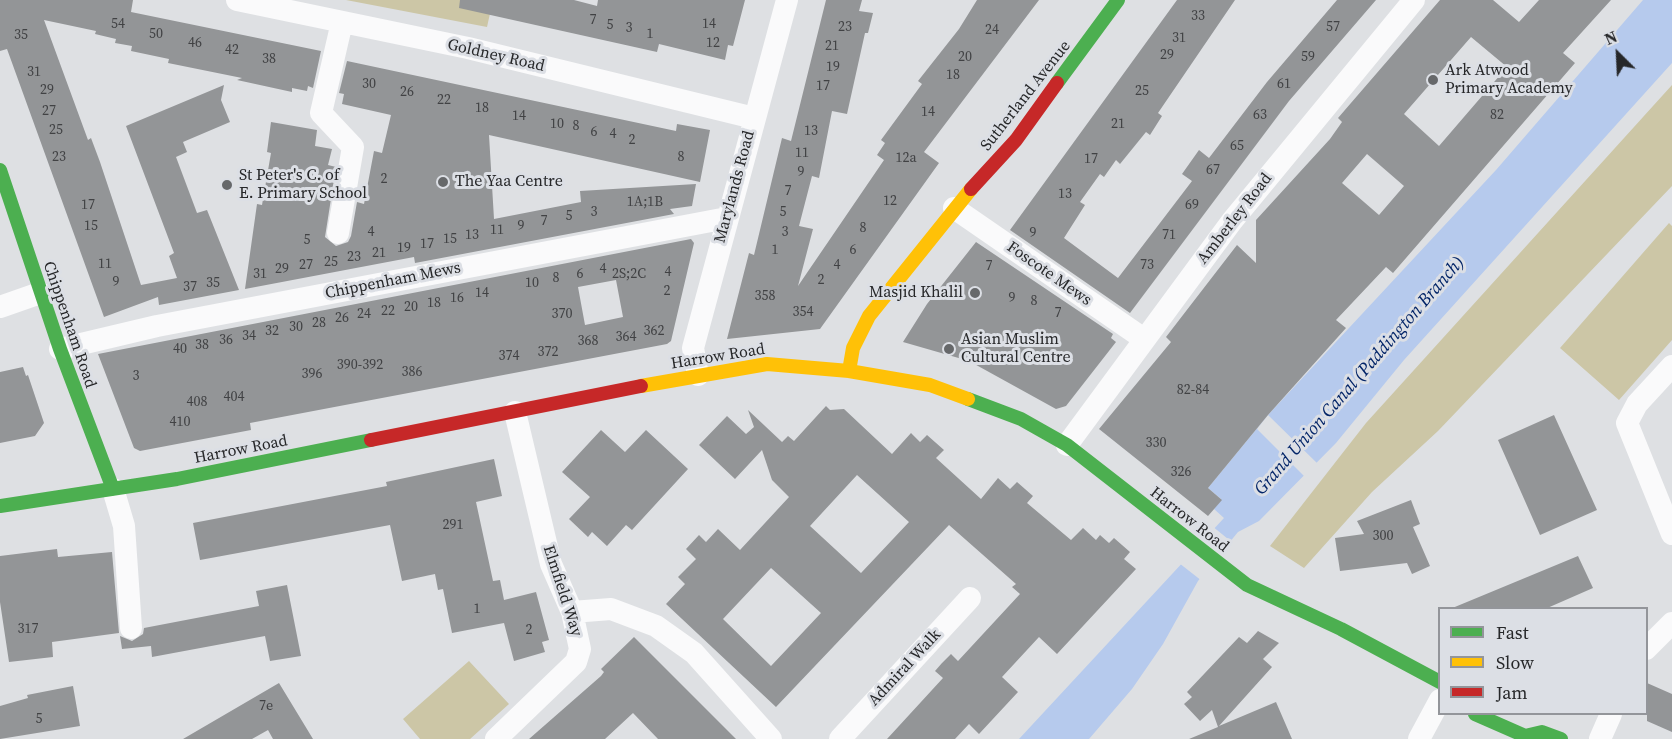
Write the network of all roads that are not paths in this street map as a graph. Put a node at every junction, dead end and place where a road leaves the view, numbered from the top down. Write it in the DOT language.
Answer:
graph roads {
  1 [pos="237,0"];
  2 [pos="787,0"];
  3 [pos="1118,0"];
  4 [pos="1413,0"];
  5 [pos="342,21"];
  6 [pos="754,118"];
  7 [pos="987,148"];
  8 [pos="0,170"];
  9 [pos="954,208"];
  10 [pos="727,218"];
  11 [pos="338,233"];
  12 [pos="40,293"];
  13 [pos="0,307"];
  14 [pos="1144,339"];
  15 [pos="60,349"];
  16 [pos="1672,366"];
  17 [pos="849,371"];
  18 [pos="698,375"];
  19 [pos="516,412"];
  20 [pos="1067,445"];
  21 [pos="113,489"];
  22 [pos="0,506"];
  23 [pos="1672,534"];
  24 [pos="970,598"];
  25 [pos="572,612"];
  26 [pos="1672,623"];
  27 [pos="131,628"];
  28 [pos="1648,648"];
  29 [pos="1438,681"];
  30 [pos="1438,704"];
  31 [pos="1477,715"];
  32 [pos="1540,715"];
  33 [pos="1611,715"];
  34 [pos="1542,732"];
  35 [pos="496,739"];
  36 [pos="771,739"];
  37 [pos="840,739"];
  38 [pos="1419,739"];
  39 [pos="1561,739"];
  40 [pos="1600,739"];
  1 -- 5 [label="street, Goldney Road"];
  2 -- 6 [label="street, Marylands Road"];
  3 -- 9 [label="main road, Sutherland Avenue"];
  4 -- 14 [label="street, Amberley Road"];
  5 -- 6 [label="street, Goldney Road"];
  5 -- 11 [label="street"];
  6 -- 10 [label="street, Marylands Road"];
  7 -- 9 [label="main road, Sutherland Avenue"];
  8 -- 12 [label="main road, Chippenham Road"];
  9 -- 14 [label="street, Foscote Mews"];
  9 -- 17 [label="main road, Sutherland Avenue"];
  10 -- 15 [label="street, Chippenham Mews"];
  10 -- 18 [label="street, Marylands Road"];
  12 -- 13 [label="street"];
  12 -- 15 [label="main road, Chippenham Road"];
  14 -- 20 [label="street, Amberley Road"];
  15 -- 21 [label="main road, Chippenham Road"];
  16 -- 23 [label="street"];
  17 -- 18 [label="main road, Harrow Road"];
  17 -- 20 [label="main road, Harrow Road"];
  18 -- 19 [label="main road, Harrow Road"];
  19 -- 21 [label="main road, Harrow Road"];
  19 -- 25 [label="street, Elmfield Way"];
  20 -- 29 [label="main road, Harrow Road"];
  21 -- 22 [label="main road, Harrow Road"];
  21 -- 27 [label="street"];
  24 -- 37 [label="street, Admiral Walk"];
  25 -- 35 [label="street, Elmfield Way"];
  25 -- 36 [label="street"];
  26 -- 28 [label="street"];
  30 -- 38 [label="street"];
  31 -- 34 [label="main road"];
  32 -- 34 [label="main road"];
  33 -- 40 [label="street"];
  34 -- 39 [label="main road"];
}
